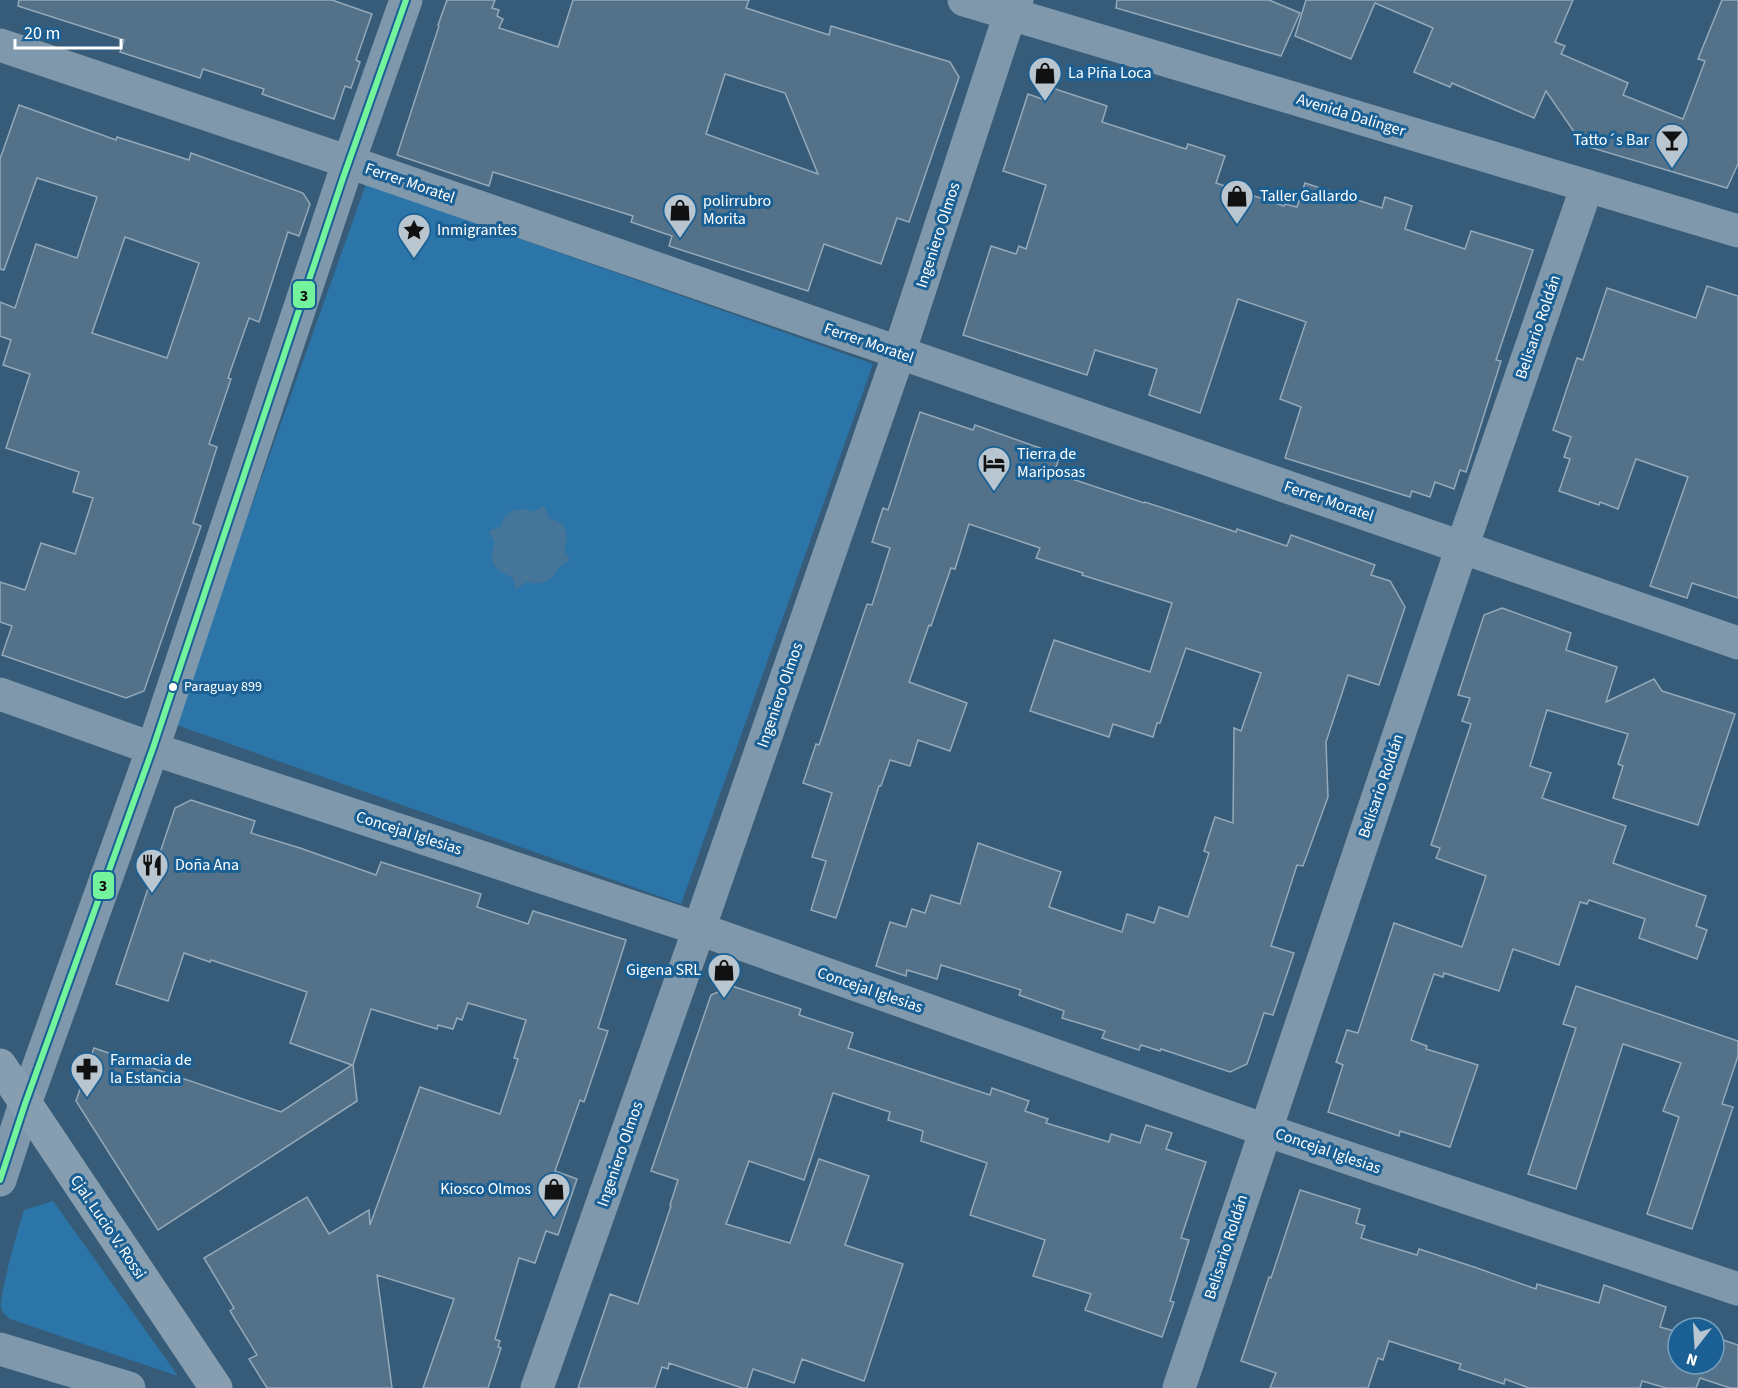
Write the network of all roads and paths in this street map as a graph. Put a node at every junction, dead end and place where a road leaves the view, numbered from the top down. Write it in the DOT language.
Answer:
graph roads {
  1 [pos="406,0"];
  2 [pos="964,0"];
  3 [pos="1013,7"];
  4 [pos="0,45"];
  5 [pos="349,162"];
  6 [pos="1587,186"];
  7 [pos="1738,230"];
  8 [pos="899,353"];
  9 [pos="1462,547"];
  10 [pos="1738,643"];
  11 [pos="0,694"];
  12 [pos="153,748"];
  13 [pos="699,929"];
  14 [pos="0,1065"];
  15 [pos="25,1104"];
  16 [pos="1265,1130"];
  17 [pos="0,1180"];
  18 [pos="1738,1289"];
  19 [pos="0,1349"];
  20 [pos="129,1388"];
  21 [pos="216,1388"];
  22 [pos="537,1388"];
  23 [pos="1179,1388"];
  1 -- 5 [label="street"];
  2 -- 3 [label="street, Avenida Dalinger"];
  3 -- 6 [label="street, Avenida Dalinger"];
  3 -- 8 [label="street, Ingeniero Olmos"];
  4 -- 5 [label="street, Ferrer Moratel"];
  5 -- 8 [label="street, Ferrer Moratel"];
  5 -- 12 [label="street"];
  6 -- 7 [label="street, Avenida Dalinger"];
  6 -- 9 [label="street, Belisario Roldán"];
  8 -- 9 [label="street, Ferrer Moratel"];
  8 -- 13 [label="street, Ingeniero Olmos"];
  9 -- 10 [label="street, Ferrer Moratel"];
  9 -- 16 [label="street, Belisario Roldán"];
  11 -- 12 [label="street, Concejal Iglesias"];
  12 -- 13 [label="street, Concejal Iglesias"];
  12 -- 15 [label="street"];
  13 -- 16 [label="street, Concejal Iglesias"];
  13 -- 22 [label="street, Ingeniero Olmos"];
  14 -- 15 [label="main road, Cjal. Lucio V. Rossi"];
  15 -- 17 [label="street"];
  15 -- 21 [label="main road, Cjal. Lucio V. Rossi"];
  16 -- 18 [label="street, Concejal Iglesias"];
  16 -- 23 [label="street, Belisario Roldán"];
  19 -- 20 [label="street"];
}
